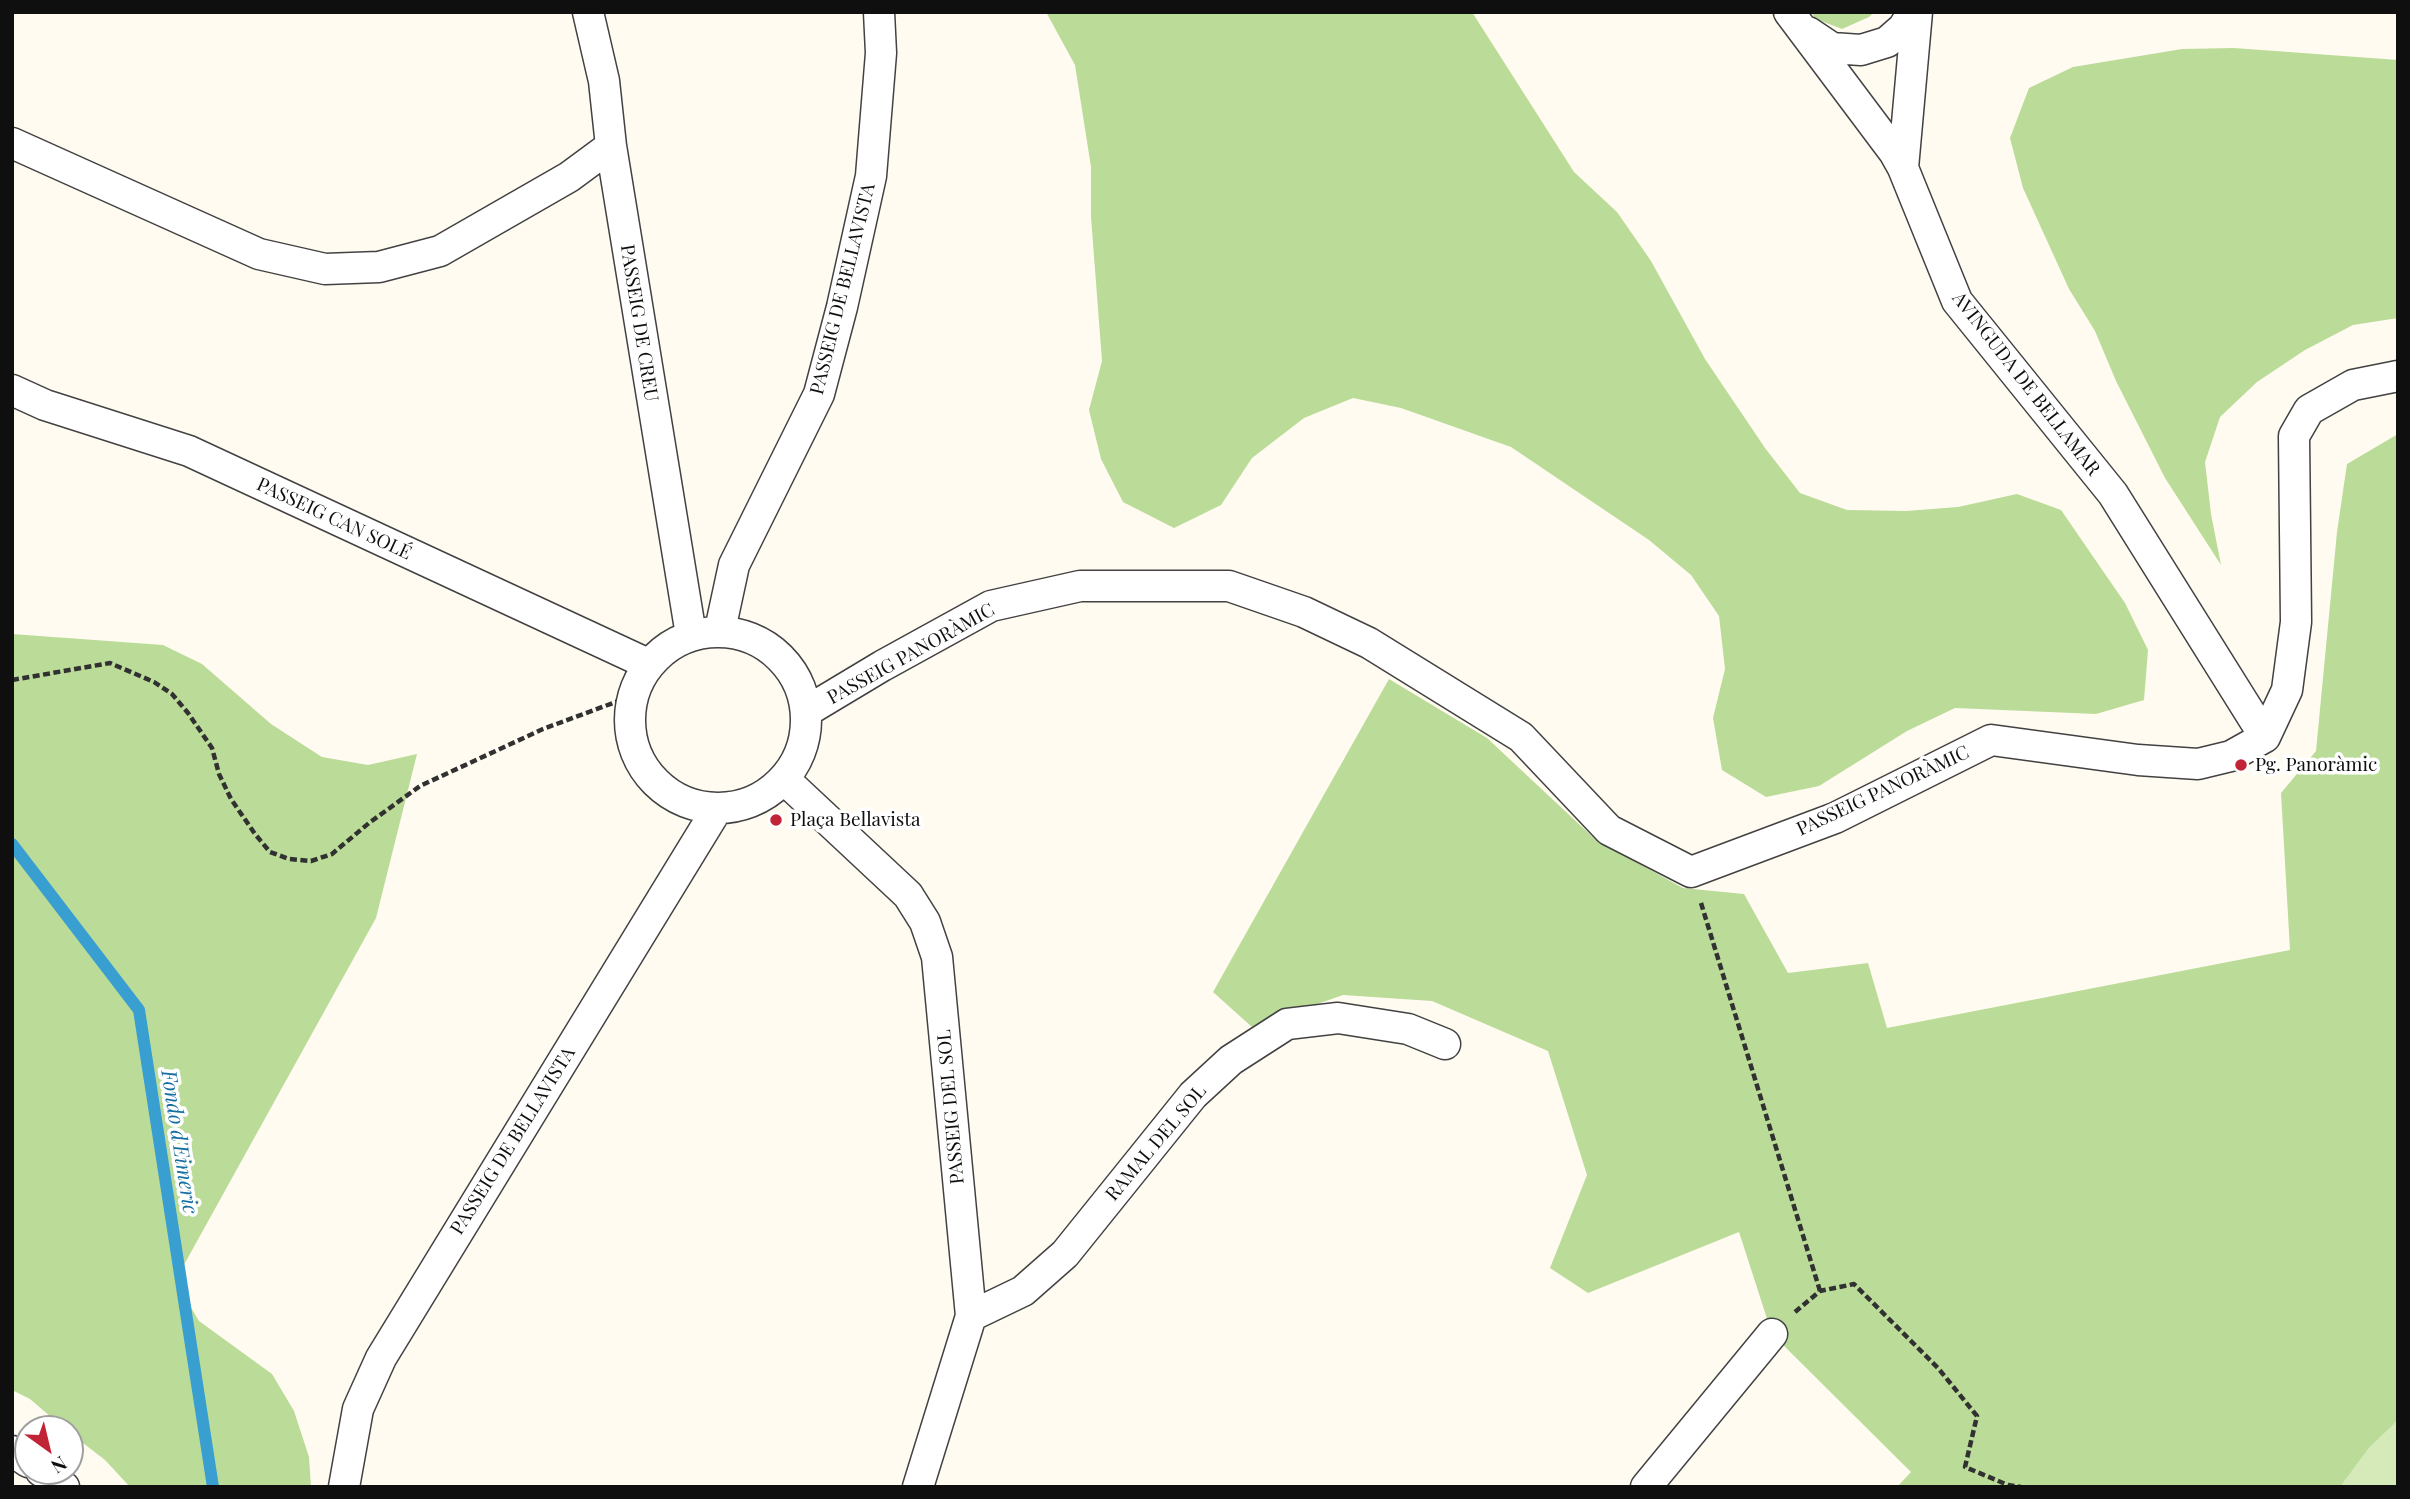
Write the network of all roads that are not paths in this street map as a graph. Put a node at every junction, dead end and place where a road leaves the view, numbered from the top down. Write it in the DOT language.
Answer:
graph roads {
  1 [pos="588,12"];
  2 [pos="879,12"];
  3 [pos="1915,12"];
  4 [pos="1794,19"];
  5 [pos="12,143"];
  6 [pos="611,145"];
  7 [pos="1903,168"];
  8 [pos="2398,376"];
  9 [pos="12,390"];
  10 [pos="705,632"];
  11 [pos="648,664"];
  12 [pos="807,712"];
  13 [pos="2265,737"];
  14 [pos="784,779"];
  15 [pos="717,809"];
  16 [pos="1445,1044"];
  17 [pos="971,1316"];
  18 [pos="1772,1334"];
  19 [pos="344,1487"];
  20 [pos="918,1487"];
  21 [pos="1646,1487"];
  1 -- 6 [label="street, PASSEIG DE CREU"];
  2 -- 10 [label="street, PASSEIG DE BELLAVISTA"];
  3 -- 4 [label="street, AVINGUDA DE BELLAMAR"];
  3 -- 7 [label="street"];
  4 -- 7 [label="street, AVINGUDA DE BELLAMAR"];
  5 -- 6 [label="street"];
  6 -- 10 [label="street, PASSEIG DE CREU"];
  7 -- 13 [label="street, AVINGUDA DE BELLAMAR"];
  8 -- 13 [label="street"];
  9 -- 11 [label="street, PASSEIG CAN SOLÉ"];
  10 -- 11 [label="street"];
  10 -- 12 [label="street"];
  11 -- 15 [label="street"];
  12 -- 13 [label="street, PASSEIG PANORÀMIC"];
  12 -- 14 [label="street"];
  14 -- 15 [label="street"];
  14 -- 17 [label="street, PASSEIG DEL SOL"];
  15 -- 19 [label="street, PASSEIG DE BELLAVISTA"];
  16 -- 17 [label="street, RAMAL DEL SOL"];
  17 -- 20 [label="street, PASSEIG DEL SOL"];
  18 -- 21 [label="street"];
}
